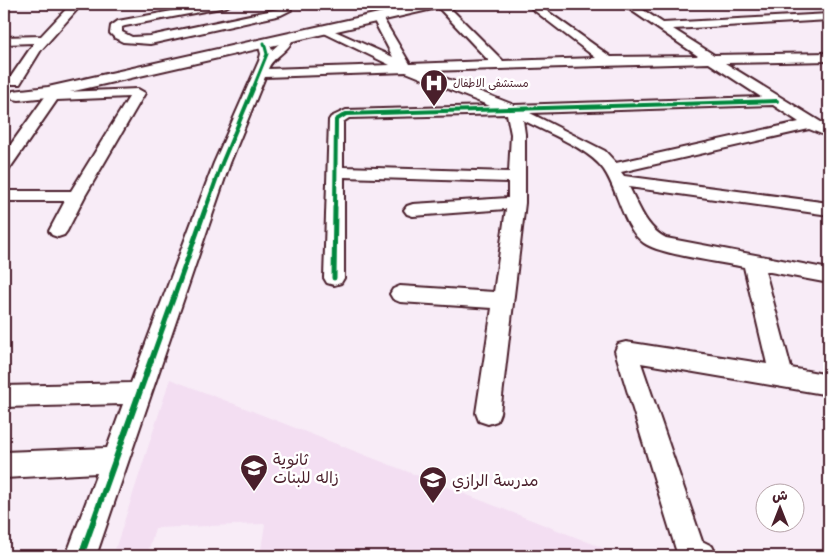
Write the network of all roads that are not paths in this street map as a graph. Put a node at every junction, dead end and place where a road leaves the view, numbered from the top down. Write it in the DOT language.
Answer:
graph roads {
  1 [pos="77,4"];
  2 [pos="151,4"];
  3 [pos="226,4"];
  4 [pos="282,4"];
  5 [pos="439,4"];
  6 [pos="531,4"];
  7 [pos="627,4"];
  8 [pos="411,6"];
  9 [pos="159,16"];
  10 [pos="829,17"];
  11 [pos="377,18"];
  12 [pos="664,26"];
  13 [pos="324,30"];
  14 [pos="44,39"];
  15 [pos="4,40"];
  16 [pos="829,57"];
  17 [pos="263,59"];
  18 [pos="713,59"];
  19 [pos="608,61"];
  20 [pos="498,64"];
  21 [pos="405,67"];
  22 [pos="86,82"];
  23 [pos="15,88"];
  24 [pos="55,93"];
  25 [pos="777,101"];
  26 [pos="514,110"];
  27 [pos="811,124"];
  28 [pos="829,133"];
  29 [pos="4,165"];
  30 [pos="336,172"];
  31 [pos="615,174"];
  32 [pos="517,176"];
  33 [pos="4,196"];
  34 [pos="76,196"];
  35 [pos="516,203"];
  36 [pos="829,209"];
  37 [pos="413,210"];
  38 [pos="58,231"];
  39 [pos="753,262"];
  40 [pos="829,276"];
  41 [pos="334,278"];
  42 [pos="400,294"];
  43 [pos="504,301"];
  44 [pos="782,376"];
  45 [pos="829,384"];
  46 [pos="140,393"];
  47 [pos="4,396"];
  48 [pos="488,412"];
  49 [pos="115,460"];
  50 [pos="4,465"];
  51 [pos="81,556"];
  52 [pos="702,556"];
  1 -- 14 [label="street"];
  2 -- 9 [label="street"];
  3 -- 9 [label="street"];
  4 -- 9 [label="street"];
  5 -- 8 [label="street"];
  5 -- 20 [label="street"];
  6 -- 19 [label="street"];
  7 -- 12 [label="street"];
  8 -- 11 [label="street"];
  10 -- 12 [label="street"];
  11 -- 13 [label="street"];
  11 -- 21 [label="street"];
  12 -- 18 [label="street"];
  13 -- 17 [label="street"];
  13 -- 21 [label="street"];
  14 -- 15 [label="street"];
  14 -- 23 [label="street"];
  16 -- 18 [label="street"];
  17 -- 21 [label="street"];
  17 -- 22 [label="street"];
  17 -- 46 [label="street"];
  18 -- 19 [label="street"];
  18 -- 25 [label="street"];
  19 -- 20 [label="street"];
  20 -- 21 [label="street"];
  21 -- 26 [label="street"];
  22 -- 23 [label="street"];
  22 -- 24 [label="street"];
  23 -- 24 [label="street"];
  24 -- 29 [label="street"];
  24 -- 34 [label="street"];
  25 -- 26 [label="street"];
  25 -- 27 [label="street"];
  26 -- 30 [label="street"];
  26 -- 31 [label="street"];
  26 -- 32 [label="street"];
  27 -- 28 [label="street"];
  27 -- 31 [label="street"];
  30 -- 32 [label="street"];
  30 -- 41 [label="street"];
  31 -- 36 [label="street"];
  31 -- 39 [label="street"];
  32 -- 35 [label="street"];
  33 -- 34 [label="street"];
  34 -- 38 [label="street"];
  35 -- 37 [label="street"];
  35 -- 43 [label="street"];
  39 -- 40 [label="street"];
  39 -- 44 [label="street"];
  42 -- 43 [label="street"];
  43 -- 48 [label="street"];
  44 -- 45 [label="street"];
  44 -- 52 [label="street"];
  46 -- 47 [label="street"];
  46 -- 49 [label="street"];
  49 -- 50 [label="street"];
  49 -- 51 [label="street"];
}
